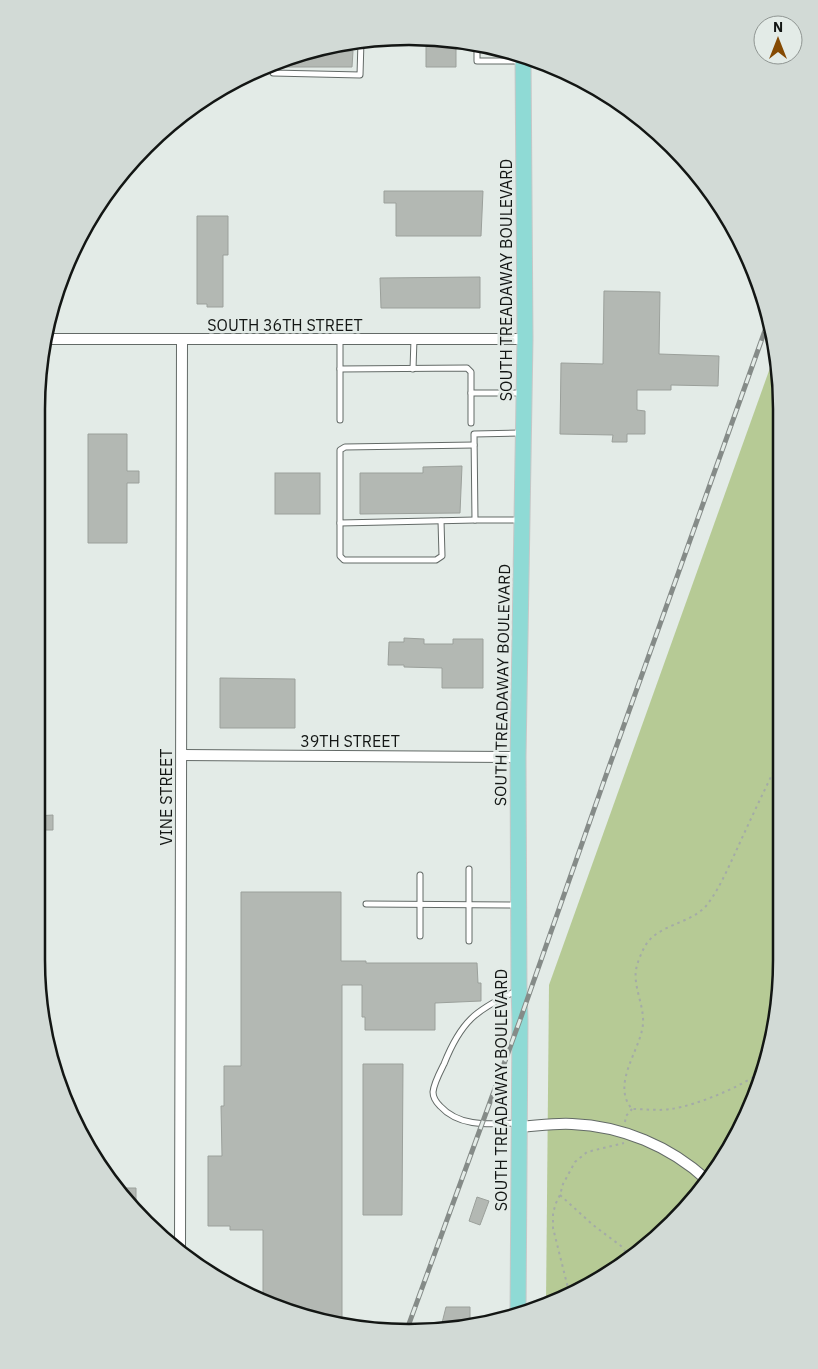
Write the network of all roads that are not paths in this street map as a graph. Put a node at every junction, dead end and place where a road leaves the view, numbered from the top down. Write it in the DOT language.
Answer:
graph roads {
  1 [pos="361,48"];
  2 [pos="477,51"];
  3 [pos="509,59"];
  4 [pos="523,63"];
  5 [pos="273,72"];
  6 [pos="414,339"];
  7 [pos="524,339"];
  8 [pos="52,340"];
  9 [pos="182,340"];
  10 [pos="340,340"];
  11 [pos="340,369"];
  12 [pos="413,369"];
  13 [pos="471,393"];
  14 [pos="524,393"];
  15 [pos="340,420"];
  16 [pos="471,423"];
  17 [pos="523,432"];
  18 [pos="474,445"];
  19 [pos="475,520"];
  20 [pos="522,520"];
  21 [pos="441,521"];
  22 [pos="340,523"];
  23 [pos="182,755"];
  24 [pos="518,757"];
  25 [pos="469,869"];
  26 [pos="420,875"];
  27 [pos="366,904"];
  28 [pos="420,904"];
  29 [pos="469,904"];
  30 [pos="519,905"];
  31 [pos="420,936"];
  32 [pos="469,941"];
  33 [pos="519,989"];
  34 [pos="518,1125"];
  35 [pos="702,1176"];
  36 [pos="180,1243"];
  37 [pos="518,1307"];
  1 -- 5 [label="lane"];
  2 -- 3 [label="lane"];
  4 -- 7 [label="main road, SOUTH TREADAWAY BOULEVARD"];
  6 -- 7 [label="street, SOUTH 36TH STREET"];
  6 -- 10 [label="street, SOUTH 36TH STREET"];
  6 -- 12 [label="lane"];
  7 -- 14 [label="main road, SOUTH TREADAWAY BOULEVARD"];
  8 -- 9 [label="street, SOUTH 36TH STREET"];
  9 -- 10 [label="street, SOUTH 36TH STREET"];
  9 -- 23 [label="street, VINE STREET"];
  10 -- 11 [label="lane"];
  11 -- 12 [label="lane"];
  11 -- 15 [label="lane"];
  12 -- 13 [label="lane"];
  13 -- 14 [label="lane"];
  13 -- 16 [label="lane"];
  14 -- 17 [label="main road, SOUTH TREADAWAY BOULEVARD"];
  17 -- 18 [label="lane"];
  17 -- 20 [label="main road, SOUTH TREADAWAY BOULEVARD"];
  18 -- 19 [label="lane"];
  18 -- 22 [label="lane"];
  19 -- 20 [label="lane"];
  19 -- 21 [label="lane"];
  20 -- 24 [label="main road, SOUTH TREADAWAY BOULEVARD"];
  21 -- 22 [label="lane"];
  21 -- 22 [label="lane"];
  23 -- 24 [label="street, 39TH STREET"];
  23 -- 36 [label="street, VINE STREET"];
  24 -- 30 [label="main road, SOUTH TREADAWAY BOULEVARD"];
  25 -- 29 [label="lane"];
  26 -- 28 [label="lane"];
  27 -- 28 [label="lane"];
  28 -- 29 [label="lane"];
  28 -- 31 [label="lane"];
  29 -- 30 [label="lane"];
  29 -- 32 [label="lane"];
  30 -- 33 [label="main road, SOUTH TREADAWAY BOULEVARD"];
  33 -- 34 [label="main road, SOUTH TREADAWAY BOULEVARD"];
  33 -- 34 [label="lane"];
  34 -- 35 [label="street"];
  34 -- 37 [label="main road, SOUTH TREADAWAY BOULEVARD"];
}
